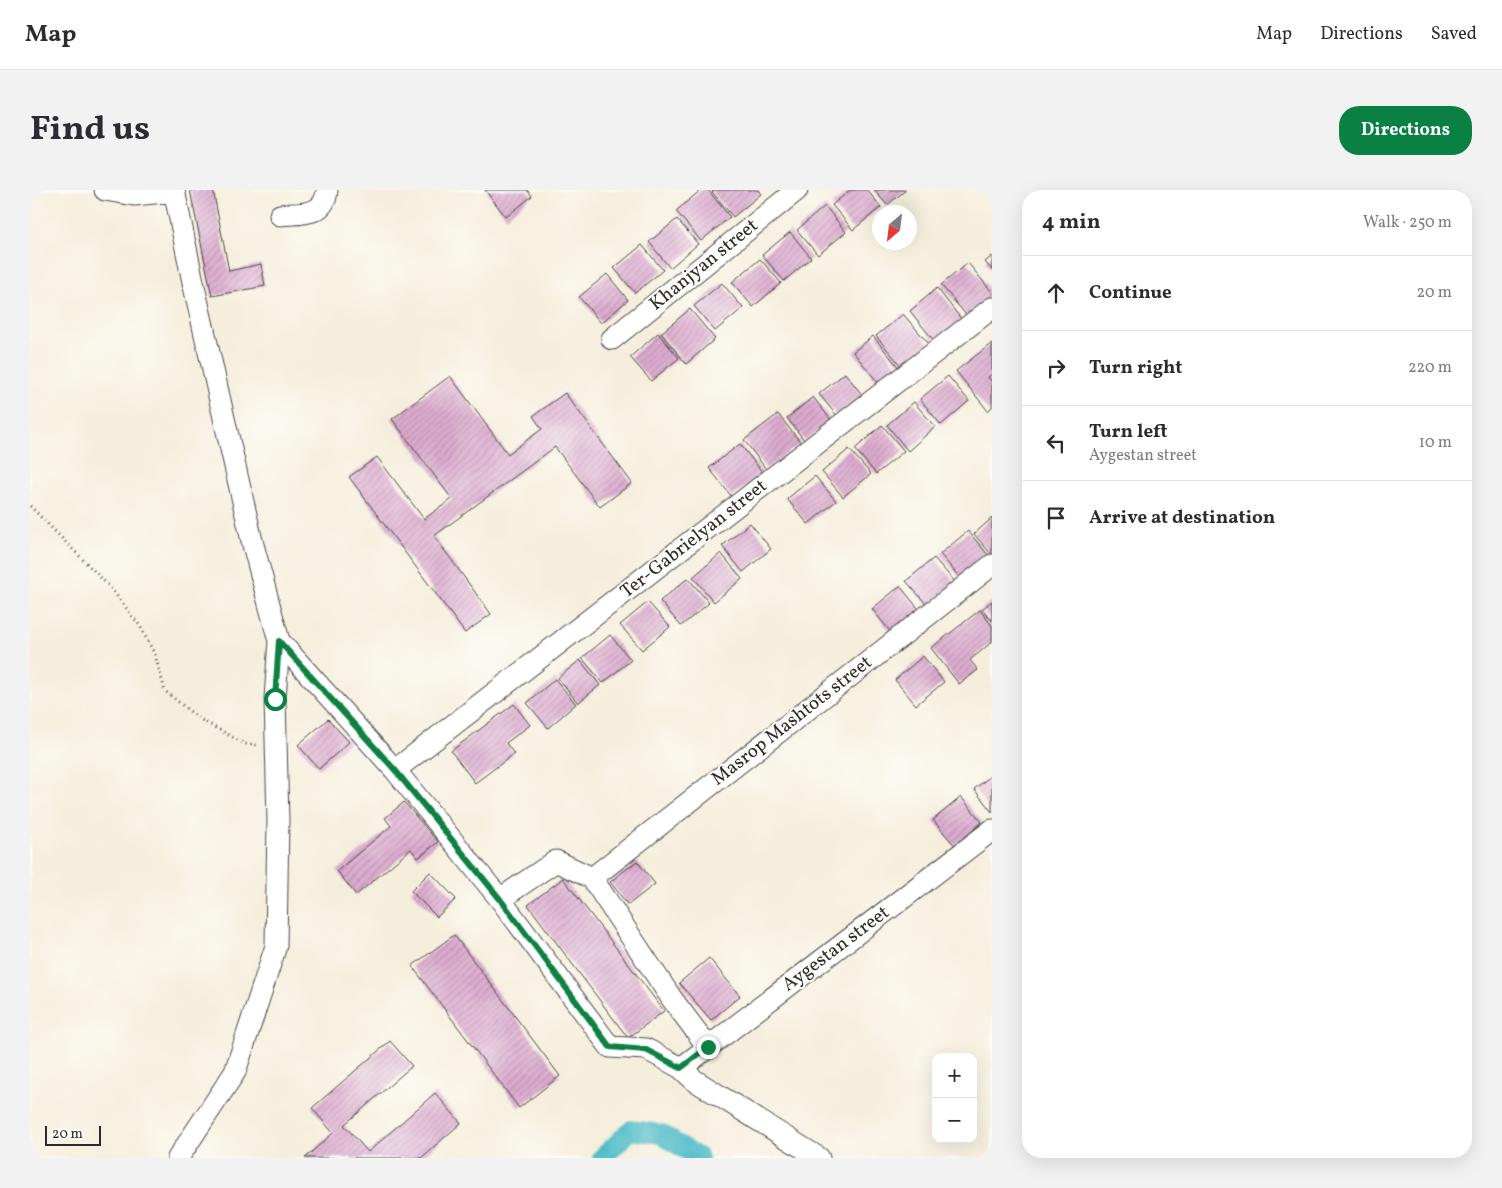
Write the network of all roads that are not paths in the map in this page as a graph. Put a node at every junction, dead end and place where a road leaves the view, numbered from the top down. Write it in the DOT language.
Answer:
graph roads {
  1 [pos="105,190"];
  2 [pos="174,190"];
  3 [pos="327,190"];
  4 [pos="797,190"];
  5 [pos="280,215"];
  6 [pos="992,308"];
  7 [pos="612,339"];
  8 [pos="992,565"];
  9 [pos="279,641"];
  10 [pos="395,770"];
  11 [pos="992,830"];
  12 [pos="592,878"];
  13 [pos="500,899"];
  14 [pos="708,1047"];
  15 [pos="681,1068"];
  16 [pos="178,1158"];
  17 [pos="819,1158"];
  1 -- 2 [label="street"];
  2 -- 9 [label="street"];
  3 -- 5 [label="street"];
  4 -- 7 [label="street, Khanjyan street"];
  6 -- 10 [label="street, Ter-Gabrielyan street"];
  8 -- 12 [label="street, Masrop Mashtots street"];
  9 -- 10 [label="street"];
  9 -- 16 [label="street"];
  10 -- 13 [label="street"];
  11 -- 14 [label="street, Aygestan street"];
  12 -- 13 [label="street"];
  12 -- 14 [label="street"];
  13 -- 15 [label="street"];
  14 -- 15 [label="street, Aygestan street"];
  15 -- 17 [label="street"];
}
